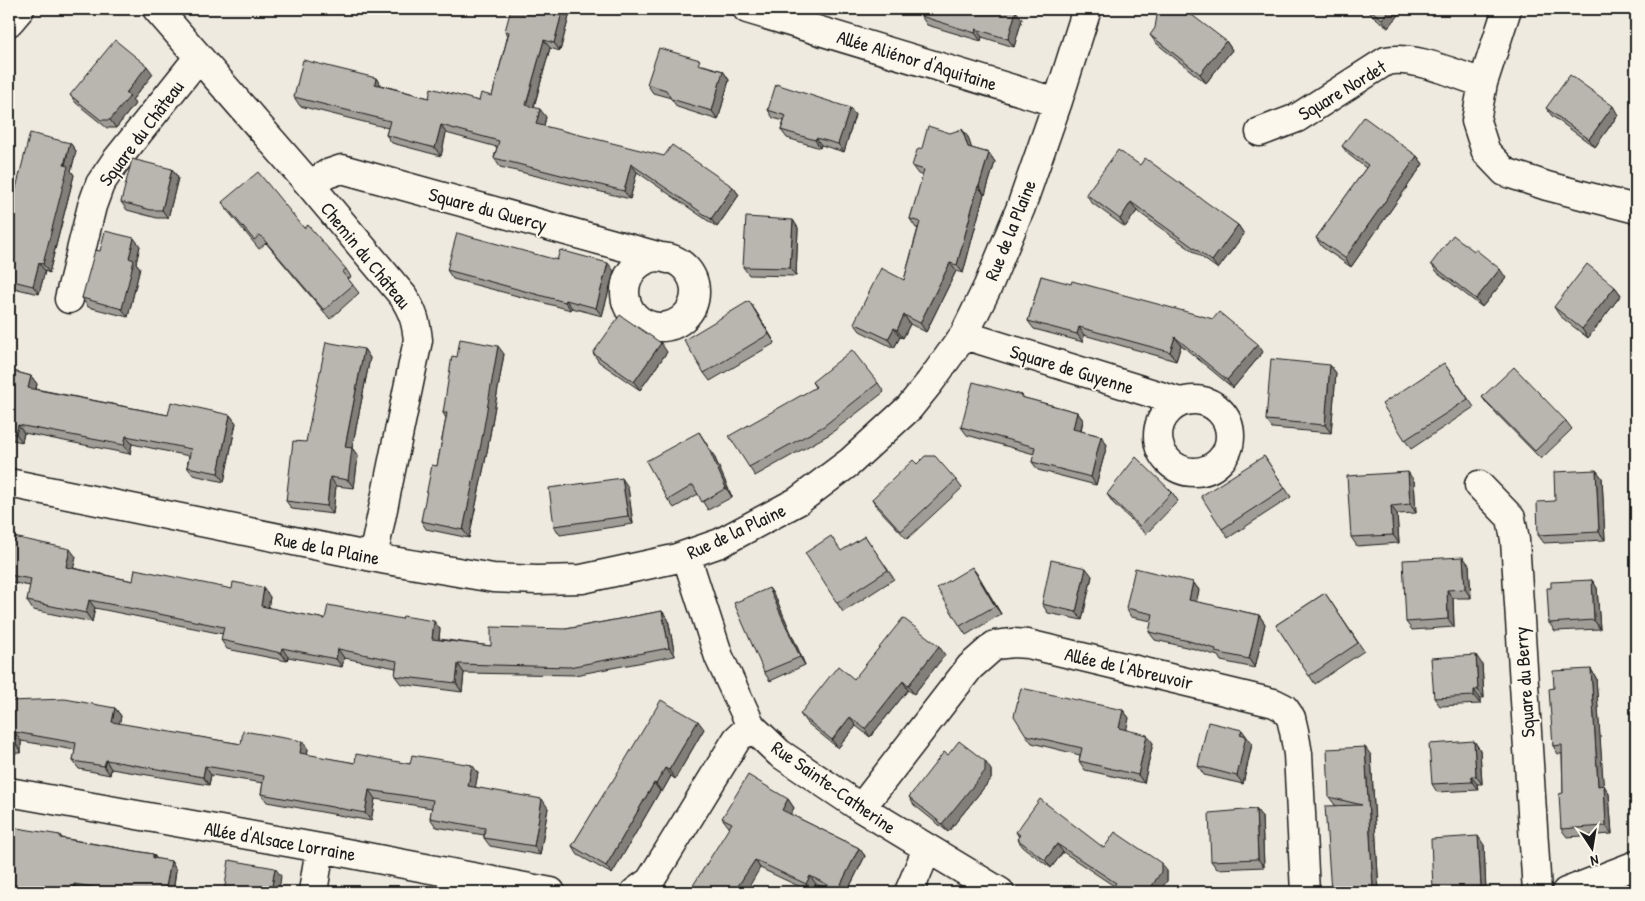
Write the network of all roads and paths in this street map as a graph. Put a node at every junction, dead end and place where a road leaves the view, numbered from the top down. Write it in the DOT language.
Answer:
graph roads {
  1 [pos="20,9"];
  2 [pos="157,9"];
  3 [pos="747,9"];
  4 [pos="1087,9"];
  5 [pos="1507,9"];
  6 [pos="9,22"];
  7 [pos="198,58"];
  8 [pos="1483,83"];
  9 [pos="1057,104"];
  10 [pos="1260,132"];
  11 [pos="310,186"];
  12 [pos="1636,209"];
  13 [pos="668,259"];
  14 [pos="69,299"];
  15 [pos="964,334"];
  16 [pos="1180,402"];
  17 [pos="9,483"];
  18 [pos="1479,485"];
  19 [pos="686,555"];
  20 [pos="373,557"];
  21 [pos="752,726"];
  22 [pos="9,792"];
  23 [pos="860,808"];
  24 [pos="320,848"];
  25 [pos="927,849"];
  26 [pos="1636,865"];
  27 [pos="313,892"];
  28 [pos="551,892"];
  29 [pos="635,892"];
  30 [pos="909,892"];
  31 [pos="1000,892"];
  32 [pos="1305,892"];
  33 [pos="1537,892"];
  34 [pos="1566,892"];
  1 -- 6 [label="street"];
  2 -- 7 [label="street, Chemin du Château"];
  3 -- 9 [label="street, Allée Aliénor d'Aquitaine"];
  4 -- 9 [label="street, Rue de la Plaine"];
  5 -- 8 [label="street"];
  7 -- 11 [label="street, Chemin du Château"];
  7 -- 14 [label="street, Square du Château"];
  8 -- 10 [label="street, Square Nordet"];
  8 -- 12 [label="street"];
  9 -- 15 [label="street, Rue de la Plaine"];
  11 -- 13 [label="street, Square du Quercy"];
  11 -- 20 [label="street, Chemin du Château"];
  15 -- 16 [label="street, Square de Guyenne"];
  15 -- 19 [label="street, Rue de la Plaine"];
  17 -- 20 [label="street, Rue de la Plaine"];
  18 -- 33 [label="street, Square du Berry"];
  19 -- 20 [label="street, Rue de la Plaine"];
  19 -- 21 [label="street, Rue Sainte-Catherine"];
  21 -- 23 [label="street, Rue Sainte-Catherine"];
  21 -- 29 [label="street"];
  22 -- 24 [label="street, Allée d'Alsace Lorraine"];
  23 -- 25 [label="street, Rue Sainte-Catherine"];
  23 -- 32 [label="street, Allée de l'Abreuvoir"];
  24 -- 27 [label="street"];
  24 -- 28 [label="street, Allée d'Alsace Lorraine"];
  25 -- 30 [label="street"];
  25 -- 31 [label="street, Rue Sainte-Catherine"];
  26 -- 34 [label="street"];
}
